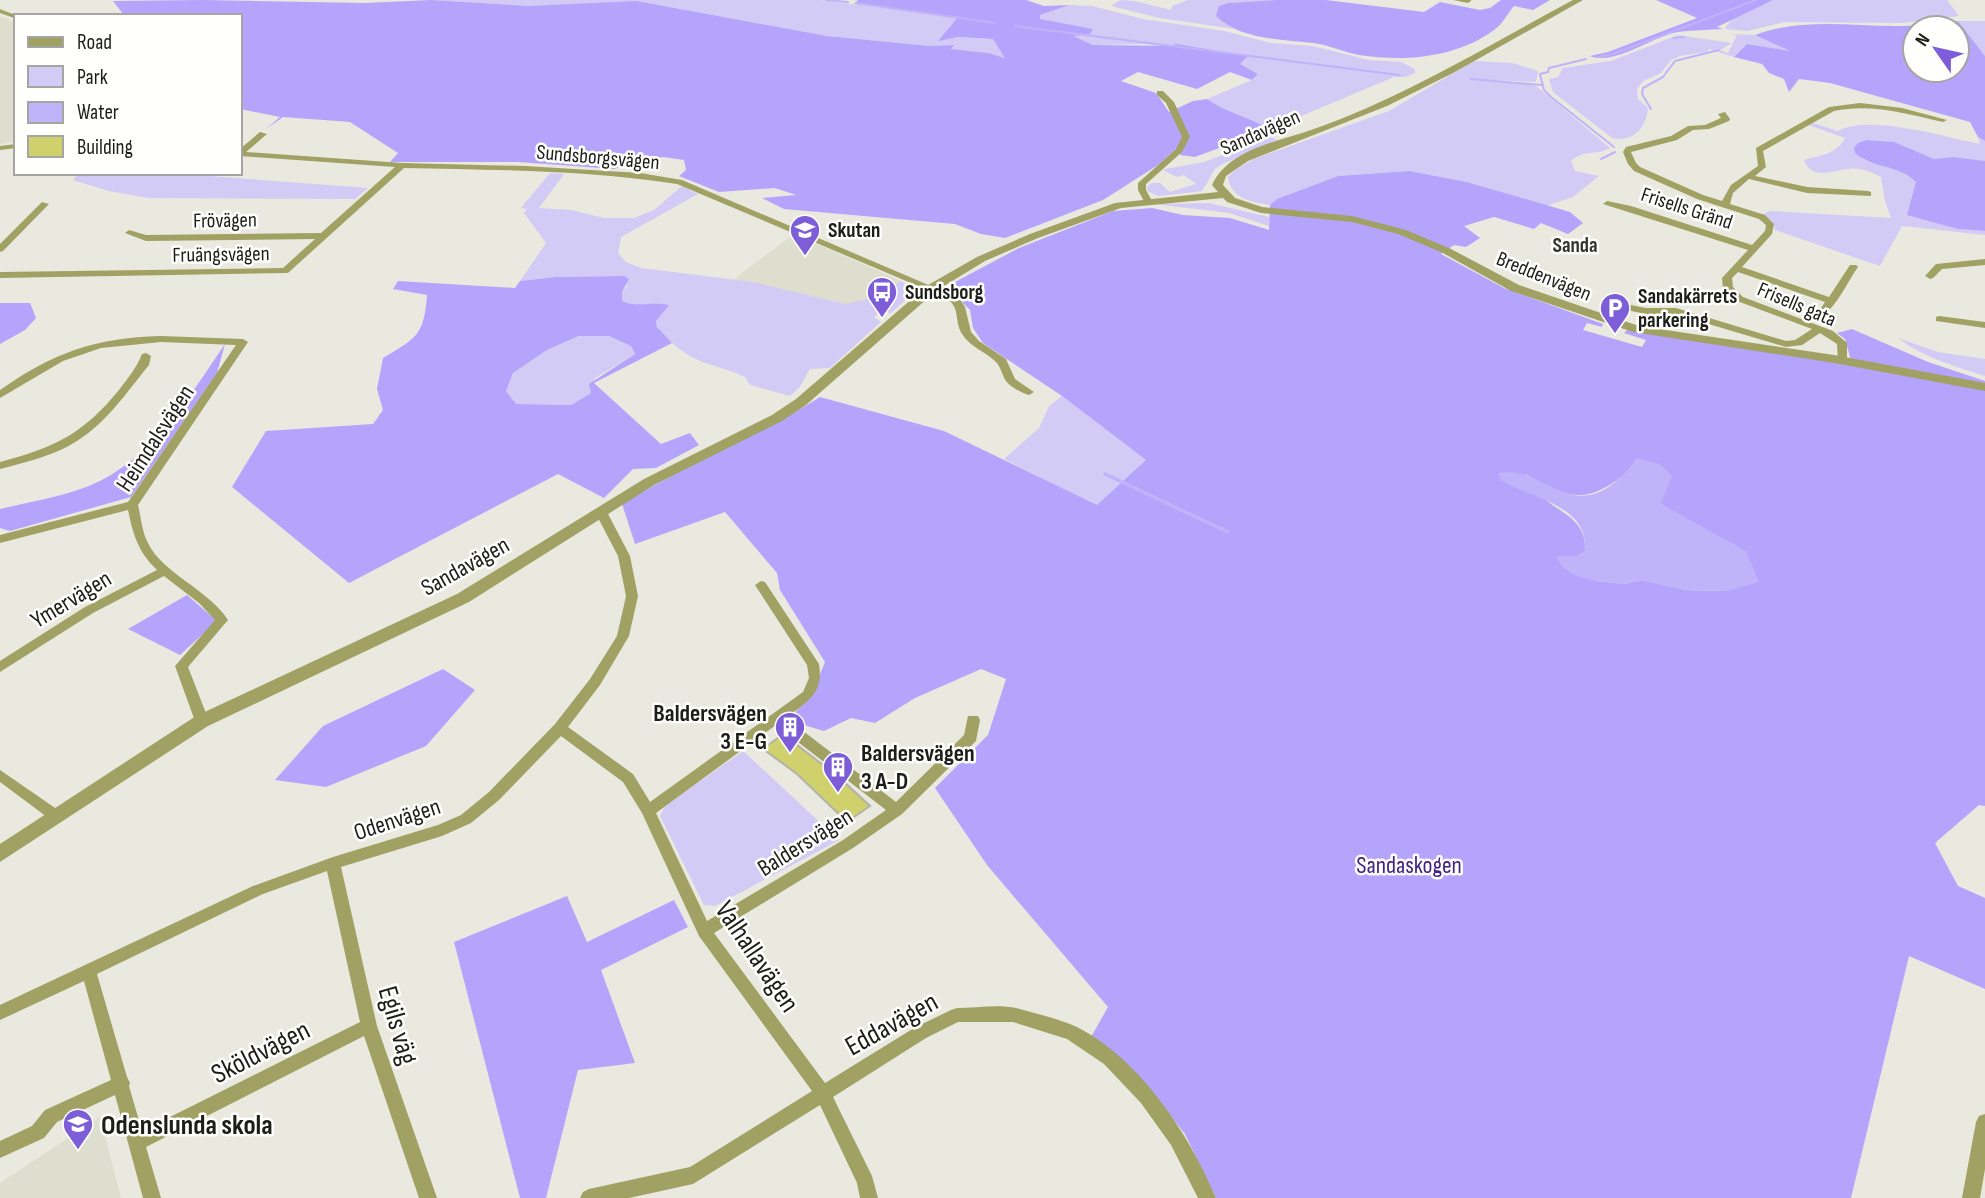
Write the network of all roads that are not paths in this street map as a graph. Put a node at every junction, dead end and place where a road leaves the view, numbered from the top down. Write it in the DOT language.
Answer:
graph roads {
  1 [pos="1456,0"];
  2 [pos="1579,0"];
  3 [pos="1468,1"];
  4 [pos="1160,93"];
  5 [pos="1722,114"];
  6 [pos="1943,120"];
  7 [pos="263,134"];
  8 [pos="242,151"];
  9 [pos="242,153"];
  10 [pos="401,165"];
  11 [pos="1750,177"];
  12 [pos="1868,194"];
  13 [pos="1224,195"];
  14 [pos="1148,201"];
  15 [pos="44,204"];
  16 [pos="1607,204"];
  17 [pos="1726,205"];
  18 [pos="129,233"];
  19 [pos="322,236"];
  20 [pos="0,249"];
  21 [pos="1755,249"];
  22 [pos="1985,262"];
  23 [pos="1853,267"];
  24 [pos="1736,268"];
  25 [pos="0,275"];
  26 [pos="1930,276"];
  27 [pos="932,289"];
  28 [pos="1832,301"];
  29 [pos="1605,303"];
  30 [pos="1824,311"];
  31 [pos="1939,319"];
  32 [pos="1985,325"];
  33 [pos="1819,328"];
  34 [pos="146,356"];
  35 [pos="1843,360"];
  36 [pos="1985,387"];
  37 [pos="1030,392"];
  38 [pos="0,395"];
  39 [pos="0,466"];
  40 [pos="132,505"];
  41 [pos="601,512"];
  42 [pos="0,540"];
  43 [pos="166,570"];
  44 [pos="761,584"];
  45 [pos="0,667"];
  46 [pos="777,719"];
  47 [pos="973,720"];
  48 [pos="202,721"];
  49 [pos="560,728"];
  50 [pos="0,775"];
  51 [pos="897,810"];
  52 [pos="648,811"];
  53 [pos="56,816"];
  54 [pos="0,854"];
  55 [pos="333,863"];
  56 [pos="704,931"];
  57 [pos="89,972"];
  58 [pos="0,1013"];
  59 [pos="369,1026"];
  60 [pos="122,1083"];
  61 [pos="822,1092"];
  62 [pos="1985,1122"];
  63 [pos="137,1143"];
  64 [pos="0,1150"];
  65 [pos="152,1198"];
  66 [pos="428,1198"];
  67 [pos="589,1198"];
  68 [pos="869,1198"];
  69 [pos="1207,1198"];
  70 [pos="1971,1198"];
  1 -- 3 [label="street"];
  2 -- 13 [label="street, Sandavägen"];
  4 -- 14 [label="street"];
  5 -- 17 [label="street, Frisells gata"];
  6 -- 11 [label="street"];
  7 -- 8 [label="street, Sundsborgsvägen"];
  9 -- 10 [label="street, Sundsborgsvägen"];
  10 -- 19 [label="street, Fruängsvägen"];
  10 -- 27 [label="street, Sundsborgsvägen"];
  11 -- 12 [label="street"];
  11 -- 17 [label="street"];
  13 -- 14 [label="street, Sandavägen"];
  13 -- 35 [label="street, Breddenvägen"];
  14 -- 27 [label="street, Sandavägen"];
  15 -- 20 [label="street"];
  16 -- 21 [label="street, Frisells Gränd"];
  17 -- 21 [label="street, Frisells gata"];
  18 -- 19 [label="street, Frövägen"];
  19 -- 25 [label="street, Fruängsvägen"];
  21 -- 24 [label="street, Frisells gata"];
  22 -- 26 [label="street"];
  23 -- 28 [label="street"];
  24 -- 28 [label="street"];
  24 -- 33 [label="street, Frisells gata"];
  27 -- 37 [label="street"];
  27 -- 41 [label="street, Sandavägen"];
  28 -- 30 [label="street"];
  29 -- 33 [label="street"];
  31 -- 32 [label="street"];
  33 -- 35 [label="street, Frisells gata"];
  34 -- 39 [label="street"];
  35 -- 36 [label="street, Breddenvägen"];
  38 -- 40 [label="street, Heimdalsvägen"];
  40 -- 42 [label="street"];
  40 -- 43 [label="street, Heimdalsvägen"];
  41 -- 48 [label="street, Sandavägen"];
  41 -- 49 [label="street, Odenvägen"];
  43 -- 45 [label="street, Ymervägen"];
  43 -- 48 [label="street, Heimdalsvägen"];
  44 -- 46 [label="street"];
  46 -- 51 [label="street"];
  46 -- 52 [label="street"];
  47 -- 51 [label="street, Baldersvägen"];
  48 -- 53 [label="street, Sandavägen"];
  49 -- 52 [label="street, Valhallavägen"];
  49 -- 55 [label="street, Odenvägen"];
  50 -- 53 [label="street"];
  51 -- 56 [label="street, Baldersvägen"];
  52 -- 56 [label="street, Valhallavägen"];
  53 -- 54 [label="street, Sandavägen"];
  55 -- 57 [label="street, Odenvägen"];
  55 -- 59 [label="street, Egils väg"];
  56 -- 61 [label="street, Valhallavägen"];
  57 -- 58 [label="street, Odenvägen"];
  57 -- 60 [label="street"];
  59 -- 63 [label="street, Sköldvägen"];
  59 -- 66 [label="street, Egils väg"];
  60 -- 63 [label="street"];
  60 -- 64 [label="street"];
  61 -- 67 [label="street, Eddavägen"];
  61 -- 68 [label="street, Valhallavägen"];
  61 -- 69 [label="street, Eddavägen"];
  62 -- 70 [label="street"];
  63 -- 65 [label="street"];
}
